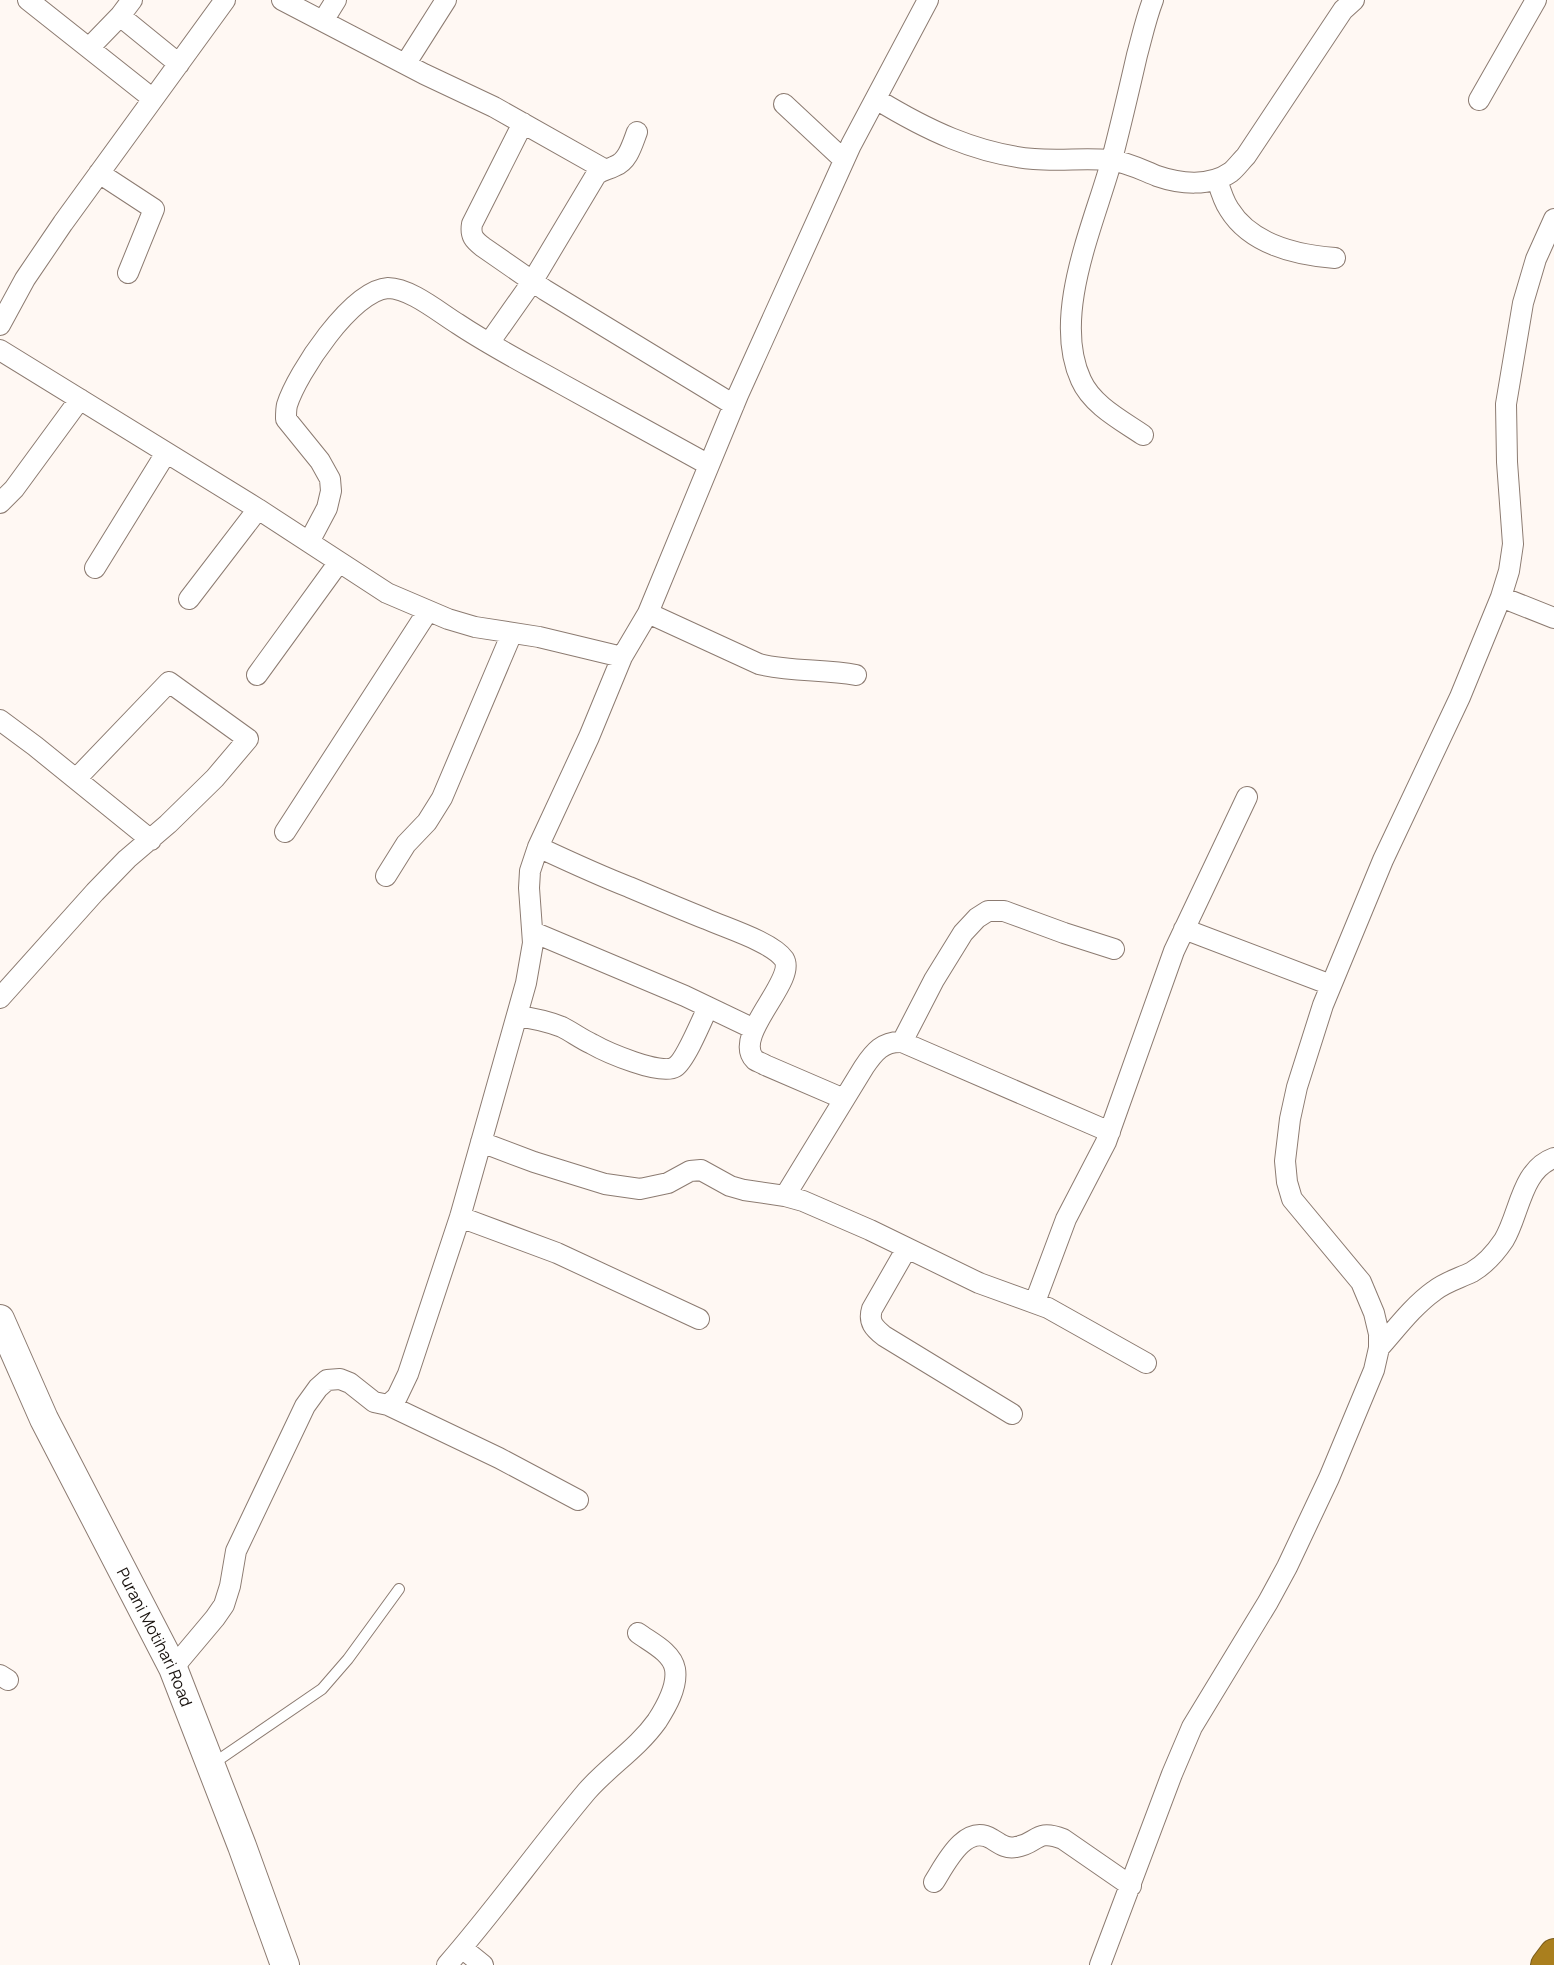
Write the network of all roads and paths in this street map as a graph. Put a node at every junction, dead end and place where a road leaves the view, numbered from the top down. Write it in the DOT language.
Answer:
graph roads {
  1 [pos="28,0"];
  2 [pos="132,0"];
  3 [pos="225,0"];
  4 [pos="282,0"];
  5 [pos="336,0"];
  6 [pos="446,0"];
  7 [pos="928,0"];
  8 [pos="1153,0"];
  9 [pos="1354,0"];
  10 [pos="1536,0"];
  11 [pos="120,16"];
  12 [pos="323,21"];
  13 [pos="89,48"];
  14 [pos="406,63"];
  15 [pos="179,64"];
  16 [pos="153,99"];
  17 [pos="876,100"];
  18 [pos="1479,100"];
  19 [pos="784,104"];
  20 [pos="523,123"];
  21 [pos="637,132"];
  22 [pos="844,160"];
  23 [pos="1112,160"];
  24 [pos="604,169"];
  25 [pos="99,173"];
  26 [pos="1217,179"];
  27 [pos="1554,219"];
  28 [pos="1335,258"];
  29 [pos="128,274"];
  30 [pos="532,282"];
  31 [pos="0,325"];
  32 [pos="489,343"];
  33 [pos="0,350"];
  34 [pos="80,399"];
  35 [pos="734,405"];
  36 [pos="1143,435"];
  37 [pos="166,453"];
  38 [pos="709,465"];
  39 [pos="0,503"];
  40 [pos="258,509"];
  41 [pos="309,542"];
  42 [pos="339,562"];
  43 [pos="95,568"];
  44 [pos="1502,597"];
  45 [pos="189,599"];
  46 [pos="428,611"];
  47 [pos="648,613"];
  48 [pos="1554,618"];
  49 [pos="512,633"];
  50 [pos="622,657"];
  51 [pos="257,675"];
  52 [pos="856,675"];
  53 [pos="0,720"];
  54 [pos="76,779"];
  55 [pos="1247,797"];
  56 [pos="285,832"];
  57 [pos="151,840"];
  58 [pos="538,847"];
  59 [pos="386,876"];
  60 [pos="1184,929"];
  61 [pos="533,932"];
  62 [pos="1114,949"];
  63 [pos="1332,985"];
  64 [pos="0,998"];
  65 [pos="708,1007"];
  66 [pos="517,1016"];
  67 [pos="754,1029"];
  68 [pos="902,1042"];
  69 [pos="844,1099"];
  70 [pos="1110,1132"];
  71 [pos="481,1142"];
  72 [pos="1554,1158"];
  73 [pos="785,1196"];
  74 [pos="460,1217"];
  75 [pos="907,1248"];
  76 [pos="1035,1302"];
  77 [pos="0,1319"];
  78 [pos="699,1319"];
  79 [pos="1379,1348"];
  80 [pos="1146,1363"];
  81 [pos="388,1404"];
  82 [pos="1012,1414"];
  83 [pos="578,1500"];
  84 [pos="399,1589"];
  85 [pos="638,1633"];
  86 [pos="173,1668"];
  87 [pos="211,1765"];
  88 [pos="934,1882"];
  89 [pos="1131,1886"];
  90 [pos="462,1948"];
  91 [pos="1554,1953"];
  92 [pos="285,1965"];
  93 [pos="447,1965"];
  94 [pos="483,1965"];
  95 [pos="1100,1965"];
  96 [pos="1545,1965"];
  1 -- 13 [label="street"];
  2 -- 11 [label="street"];
  3 -- 15 [label="street"];
  4 -- 12 [label="street"];
  5 -- 12 [label="street"];
  6 -- 14 [label="street"];
  7 -- 17 [label="street"];
  8 -- 23 [label="street"];
  9 -- 26 [label="street"];
  10 -- 18 [label="street"];
  11 -- 13 [label="street"];
  11 -- 15 [label="street"];
  12 -- 14 [label="street"];
  13 -- 16 [label="street"];
  14 -- 20 [label="street"];
  15 -- 16 [label="street"];
  16 -- 25 [label="street"];
  17 -- 22 [label="street"];
  17 -- 23 [label="street"];
  19 -- 22 [label="street"];
  20 -- 24 [label="street"];
  20 -- 30 [label="street"];
  21 -- 24 [label="street"];
  22 -- 35 [label="street"];
  23 -- 26 [label="street"];
  23 -- 36 [label="street"];
  24 -- 30 [label="street"];
  25 -- 29 [label="street"];
  25 -- 31 [label="street"];
  26 -- 28 [label="street"];
  27 -- 44 [label="street"];
  30 -- 32 [label="street"];
  30 -- 35 [label="street"];
  32 -- 38 [label="street"];
  32 -- 41 [label="street"];
  33 -- 34 [label="street"];
  34 -- 37 [label="street"];
  34 -- 39 [label="street"];
  35 -- 38 [label="street"];
  37 -- 40 [label="street"];
  37 -- 43 [label="street"];
  38 -- 47 [label="street"];
  40 -- 41 [label="street"];
  40 -- 45 [label="street"];
  41 -- 42 [label="street"];
  42 -- 46 [label="street"];
  42 -- 51 [label="street"];
  44 -- 48 [label="street"];
  44 -- 63 [label="street"];
  46 -- 49 [label="street"];
  46 -- 56 [label="street"];
  47 -- 50 [label="street"];
  47 -- 52 [label="street"];
  49 -- 50 [label="street"];
  49 -- 59 [label="street"];
  50 -- 58 [label="street"];
  53 -- 54 [label="street"];
  54 -- 57 [label="street"];
  54 -- 57 [label="street"];
  55 -- 60 [label="street"];
  57 -- 64 [label="street"];
  58 -- 61 [label="street"];
  58 -- 67 [label="street"];
  60 -- 63 [label="street"];
  60 -- 70 [label="street"];
  61 -- 65 [label="street"];
  61 -- 66 [label="street"];
  62 -- 68 [label="street"];
  63 -- 79 [label="street"];
  65 -- 66 [label="street"];
  65 -- 67 [label="street"];
  66 -- 71 [label="street"];
  67 -- 69 [label="street"];
  68 -- 69 [label="street"];
  68 -- 70 [label="street"];
  69 -- 73 [label="street"];
  70 -- 76 [label="street"];
  71 -- 73 [label="street"];
  71 -- 74 [label="street"];
  72 -- 79 [label="street"];
  73 -- 75 [label="street"];
  74 -- 78 [label="street"];
  74 -- 81 [label="street"];
  75 -- 76 [label="street"];
  75 -- 82 [label="street"];
  76 -- 80 [label="street"];
  77 -- 86 [label="main road, Purani Motihari Road"];
  79 -- 89 [label="street"];
  81 -- 83 [label="street"];
  81 -- 86 [label="street"];
  84 -- 87 [label="lane"];
  85 -- 90 [label="street"];
  86 -- 87 [label="main road, Purani Motihari Road"];
  87 -- 92 [label="main road, Purani Motihari Road"];
  88 -- 89 [label="street"];
  89 -- 95 [label="street"];
  90 -- 93 [label="street"];
  90 -- 94 [label="street"];
  91 -- 96 [label="highway"];
}
